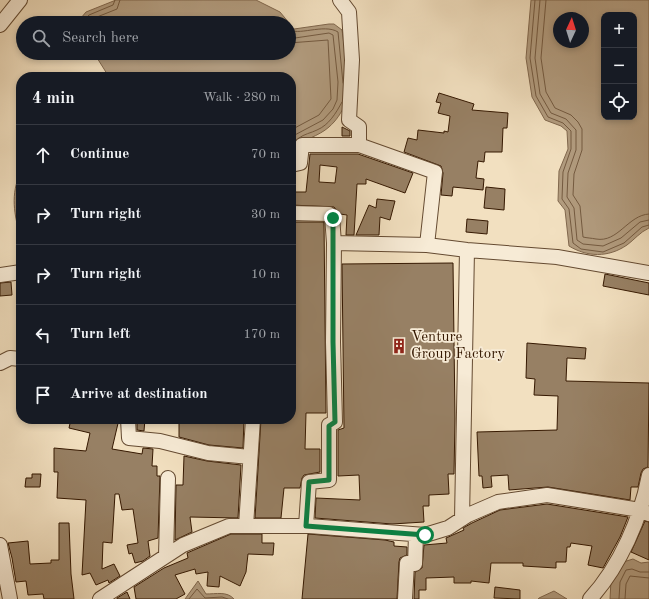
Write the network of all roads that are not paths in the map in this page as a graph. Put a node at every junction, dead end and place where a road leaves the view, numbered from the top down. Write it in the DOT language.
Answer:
graph roads {
  1 [pos="20,0"];
  2 [pos="340,0"];
  3 [pos="351,6"];
  4 [pos="0,26"];
  5 [pos="359,145"];
  6 [pos="296,164"];
  7 [pos="296,213"];
  8 [pos="334,243"];
  9 [pos="427,245"];
  10 [pos="466,250"];
  11 [pos="649,272"];
  12 [pos="16,273"];
  13 [pos="0,275"];
  14 [pos="16,359"];
  15 [pos="0,363"];
  16 [pos="128,424"];
  17 [pos="253,424"];
  18 [pos="250,457"];
  19 [pos="649,475"];
  20 [pos="168,478"];
  21 [pos="645,512"];
  22 [pos="462,519"];
  23 [pos="246,526"];
  24 [pos="306,526"];
  25 [pos="416,535"];
  26 [pos="0,545"];
  27 [pos="166,556"];
  28 [pos="10,599"];
  29 [pos="100,599"];
  30 [pos="405,599"];
  31 [pos="590,599"];
  1 -- 4 [label="street"];
  2 -- 3 [label="street"];
  3 -- 5 [label="street"];
  5 -- 6 [label="street"];
  5 -- 9 [label="street"];
  7 -- 8 [label="street"];
  8 -- 9 [label="street"];
  8 -- 24 [label="street"];
  9 -- 10 [label="street"];
  10 -- 11 [label="street"];
  10 -- 22 [label="street"];
  12 -- 13 [label="street"];
  14 -- 15 [label="street"];
  16 -- 18 [label="street"];
  17 -- 18 [label="street"];
  18 -- 23 [label="street"];
  19 -- 21 [label="street"];
  20 -- 27 [label="street"];
  21 -- 22 [label="street"];
  21 -- 31 [label="street"];
  22 -- 25 [label="street"];
  23 -- 24 [label="street"];
  23 -- 27 [label="street"];
  24 -- 25 [label="street"];
  25 -- 30 [label="street"];
  26 -- 28 [label="street"];
  27 -- 29 [label="street"];
}
